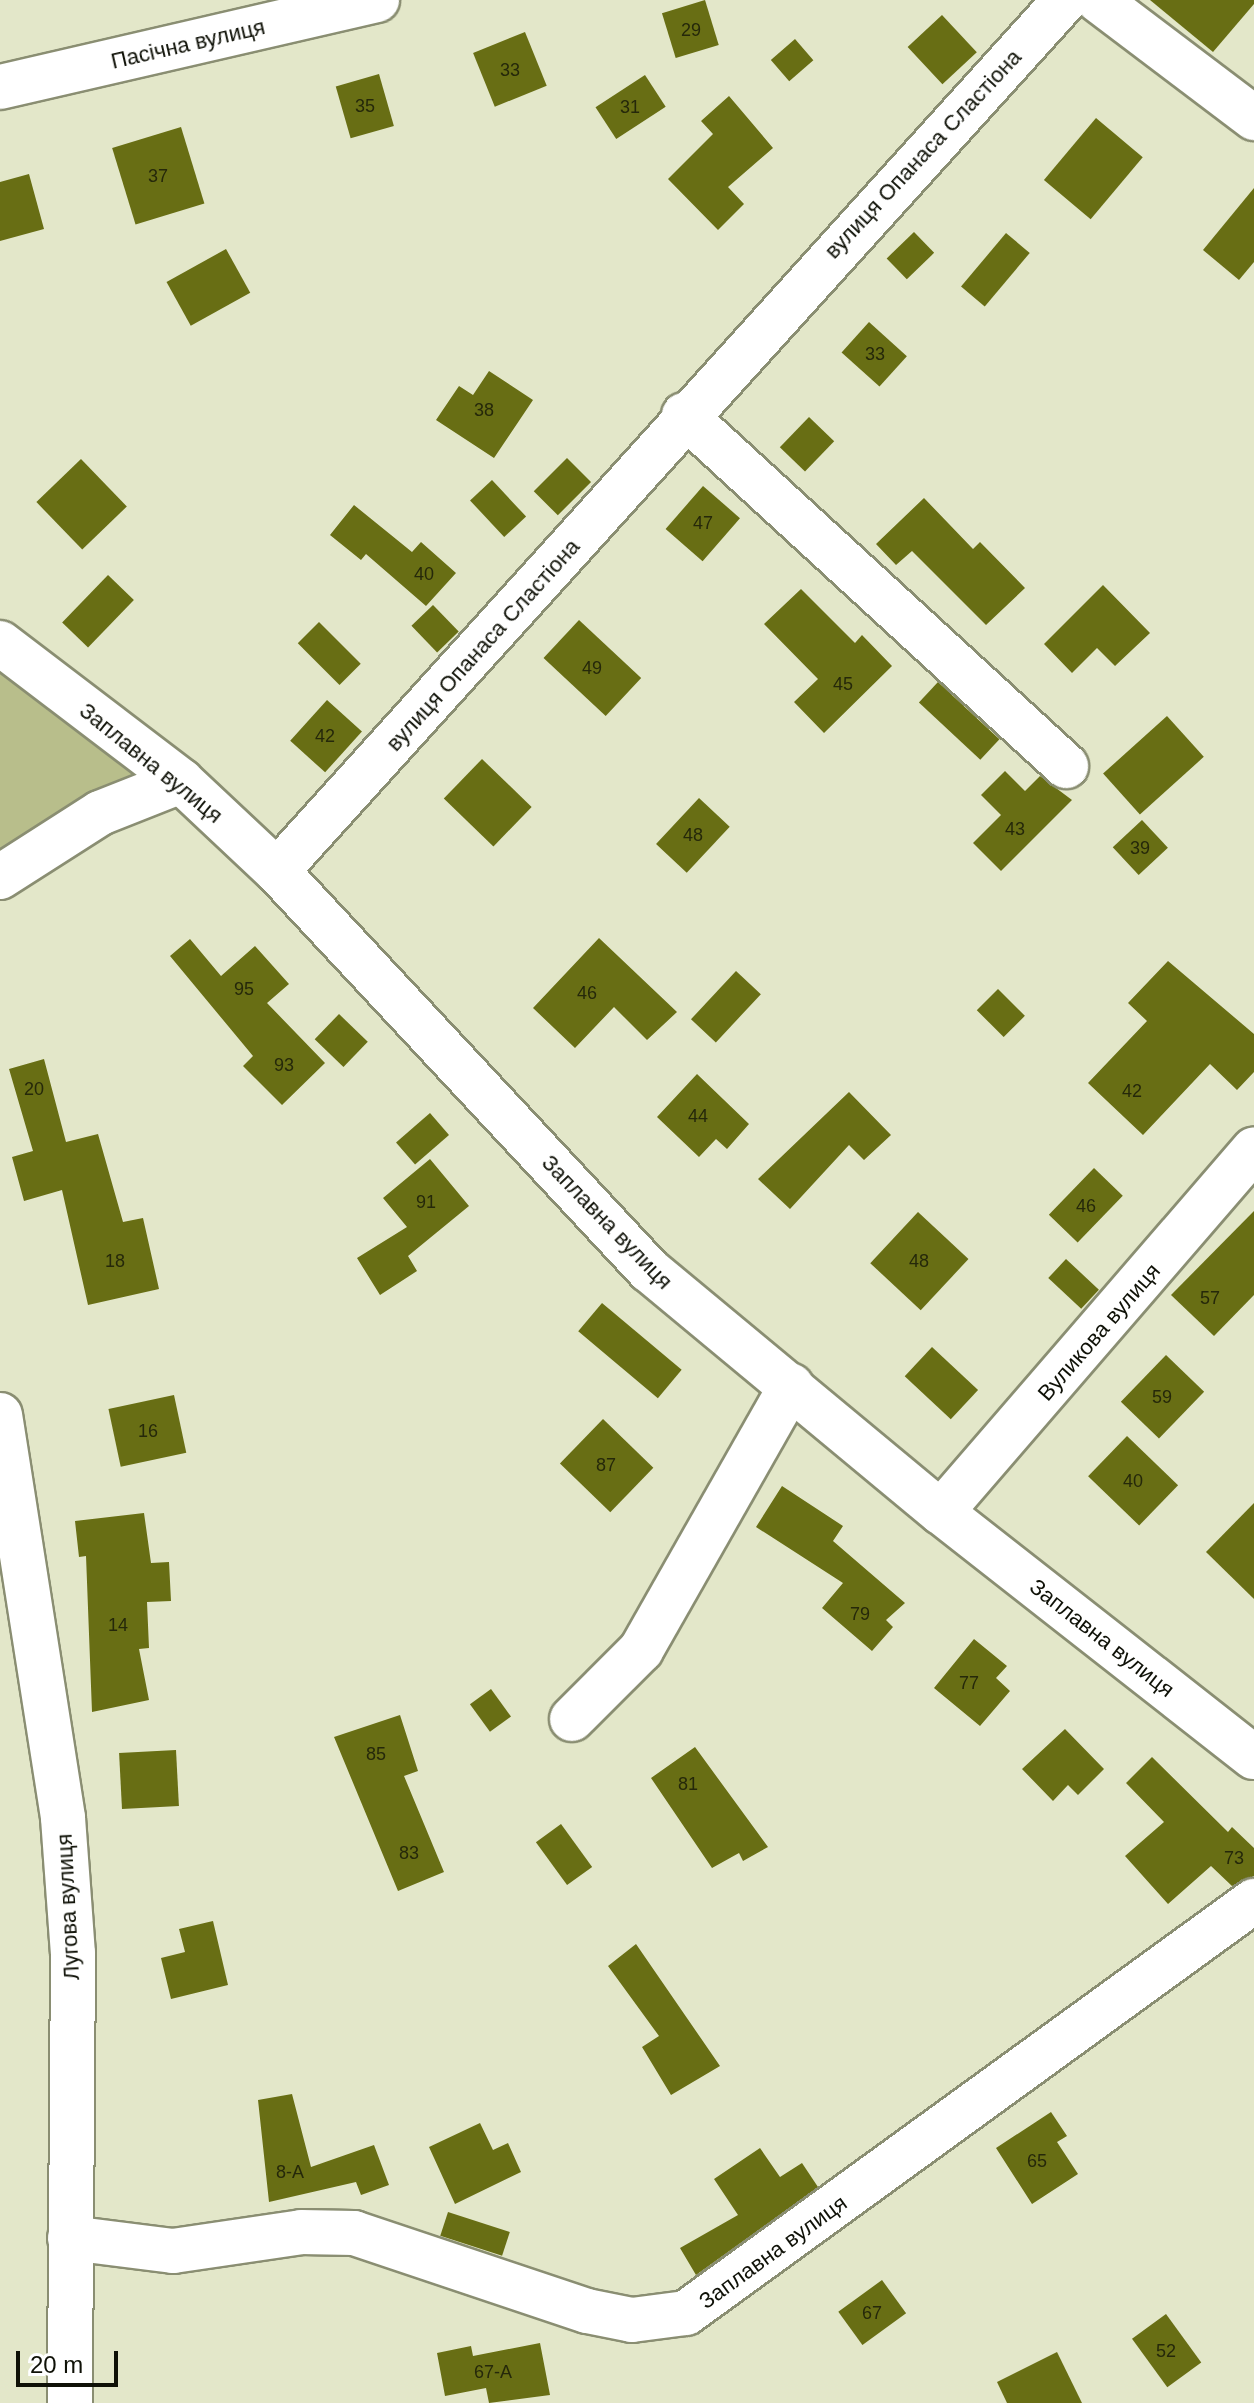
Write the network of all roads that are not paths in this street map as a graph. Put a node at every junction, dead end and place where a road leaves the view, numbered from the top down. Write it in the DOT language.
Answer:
graph roads {
  1 [pos="377,0"];
  2 [pos="1065,0"];
  3 [pos="1098,0"];
  4 [pos="0,87"];
  5 [pos="1254,118"];
  6 [pos="684,415"];
  7 [pos="0,643"];
  8 [pos="1066,766"];
  9 [pos="181,781"];
  10 [pos="277,871"];
  11 [pos="0,877"];
  12 [pos="1254,1149"];
  13 [pos="791,1386"];
  14 [pos="0,1415"];
  15 [pos="941,1512"];
  16 [pos="572,1719"];
  17 [pos="1254,1757"];
  18 [pos="1254,1901"];
  19 [pos="70,2238"];
  20 [pos="70,2403"];
  1 -- 4 [label="street, Пасічна вулиця"];
  2 -- 6 [label="street, вулиця Опанаса Сластіона"];
  3 -- 5 [label="street"];
  6 -- 8 [label="street"];
  6 -- 10 [label="street, вулиця Опанаса Сластіона"];
  7 -- 9 [label="street, Заплавна вулиця"];
  9 -- 10 [label="street, Заплавна вулиця"];
  9 -- 11 [label="street"];
  10 -- 13 [label="street, Заплавна вулиця"];
  12 -- 15 [label="street, Вуликова вулиця"];
  13 -- 15 [label="street, Заплавна вулиця"];
  13 -- 16 [label="street"];
  14 -- 19 [label="street, Лугова вулиця"];
  15 -- 17 [label="street, Заплавна вулиця"];
  18 -- 19 [label="street, Заплавна вулиця"];
  19 -- 20 [label="street, Лугова вулиця"];
}
